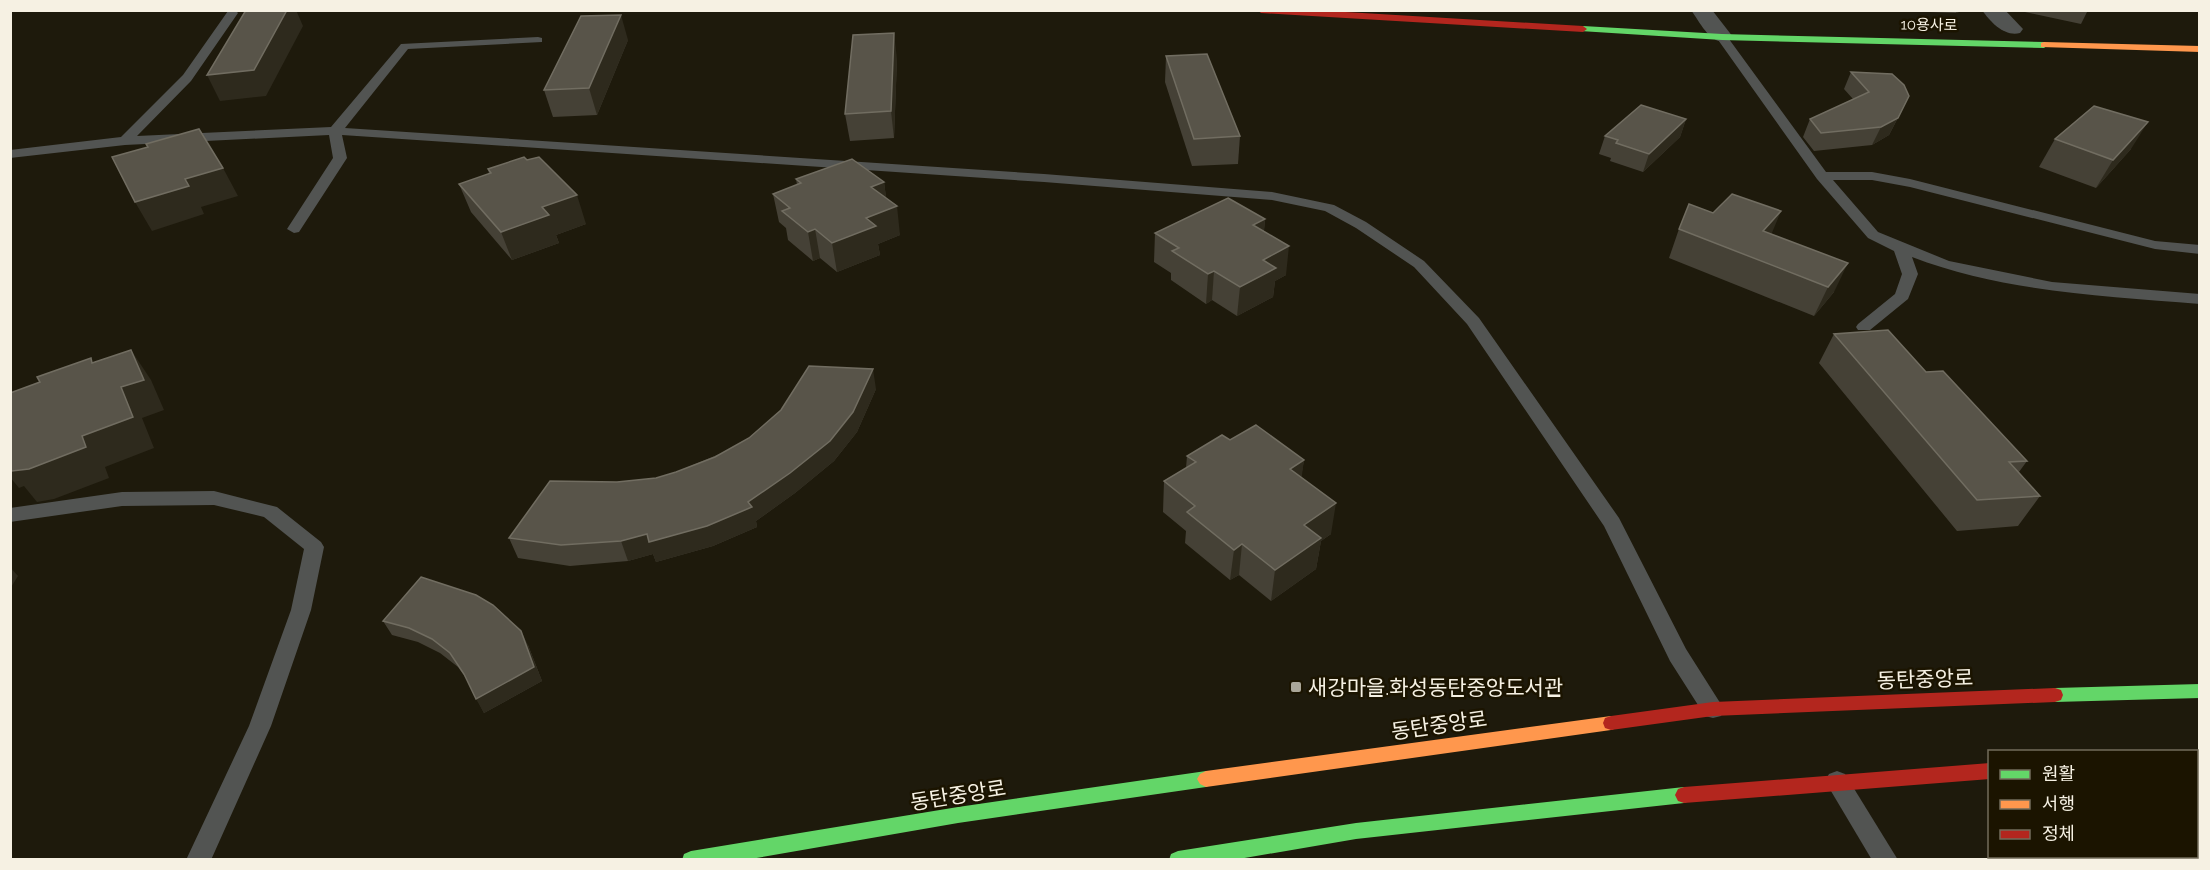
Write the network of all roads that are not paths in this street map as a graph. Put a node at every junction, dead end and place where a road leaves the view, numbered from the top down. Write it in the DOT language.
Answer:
graph roads {
  1 [pos="1261,10"];
  2 [pos="1473,10"];
  3 [pos="232,13"];
  4 [pos="1991,20"];
  5 [pos="1712,24"];
  6 [pos="1886,27"];
  7 [pos="2019,29"];
  8 [pos="538,40"];
  9 [pos="2199,49"];
  10 [pos="335,130"];
  11 [pos="125,141"];
  12 [pos="10,154"];
  13 [pos="1822,176"];
  14 [pos="294,229"];
  15 [pos="1901,248"];
  16 [pos="2199,250"];
  17 [pos="2196,302"];
  18 [pos="1864,327"];
  19 [pos="10,515"];
  20 [pos="2199,692"];
  21 [pos="1713,710"];
  22 [pos="1988,771"];
  23 [pos="1837,781"];
  24 [pos="198,860"];
  25 [pos="691,860"];
  26 [pos="1178,860"];
  27 [pos="1886,860"];
  1 -- 5 [label="street, 10용사로"];
  2 -- 5 [label="street, 10용사로"];
  3 -- 11 [label="lane"];
  4 -- 7 [label="street"];
  5 -- 6 [label="street, 10용사로"];
  5 -- 9 [label="street, 10용사로"];
  5 -- 13 [label="lane"];
  8 -- 10 [label="lane"];
  10 -- 11 [label="lane"];
  10 -- 14 [label="lane"];
  10 -- 21 [label="lane"];
  11 -- 12 [label="lane"];
  13 -- 15 [label="lane"];
  13 -- 16 [label="lane"];
  15 -- 17 [label="lane"];
  15 -- 18 [label="lane"];
  19 -- 24 [label="lane"];
  20 -- 21 [label="street, 동탄중앙로"];
  21 -- 25 [label="street, 동탄중앙로"];
  22 -- 23 [label="street"];
  23 -- 26 [label="street"];
  23 -- 27 [label="lane"];
}
